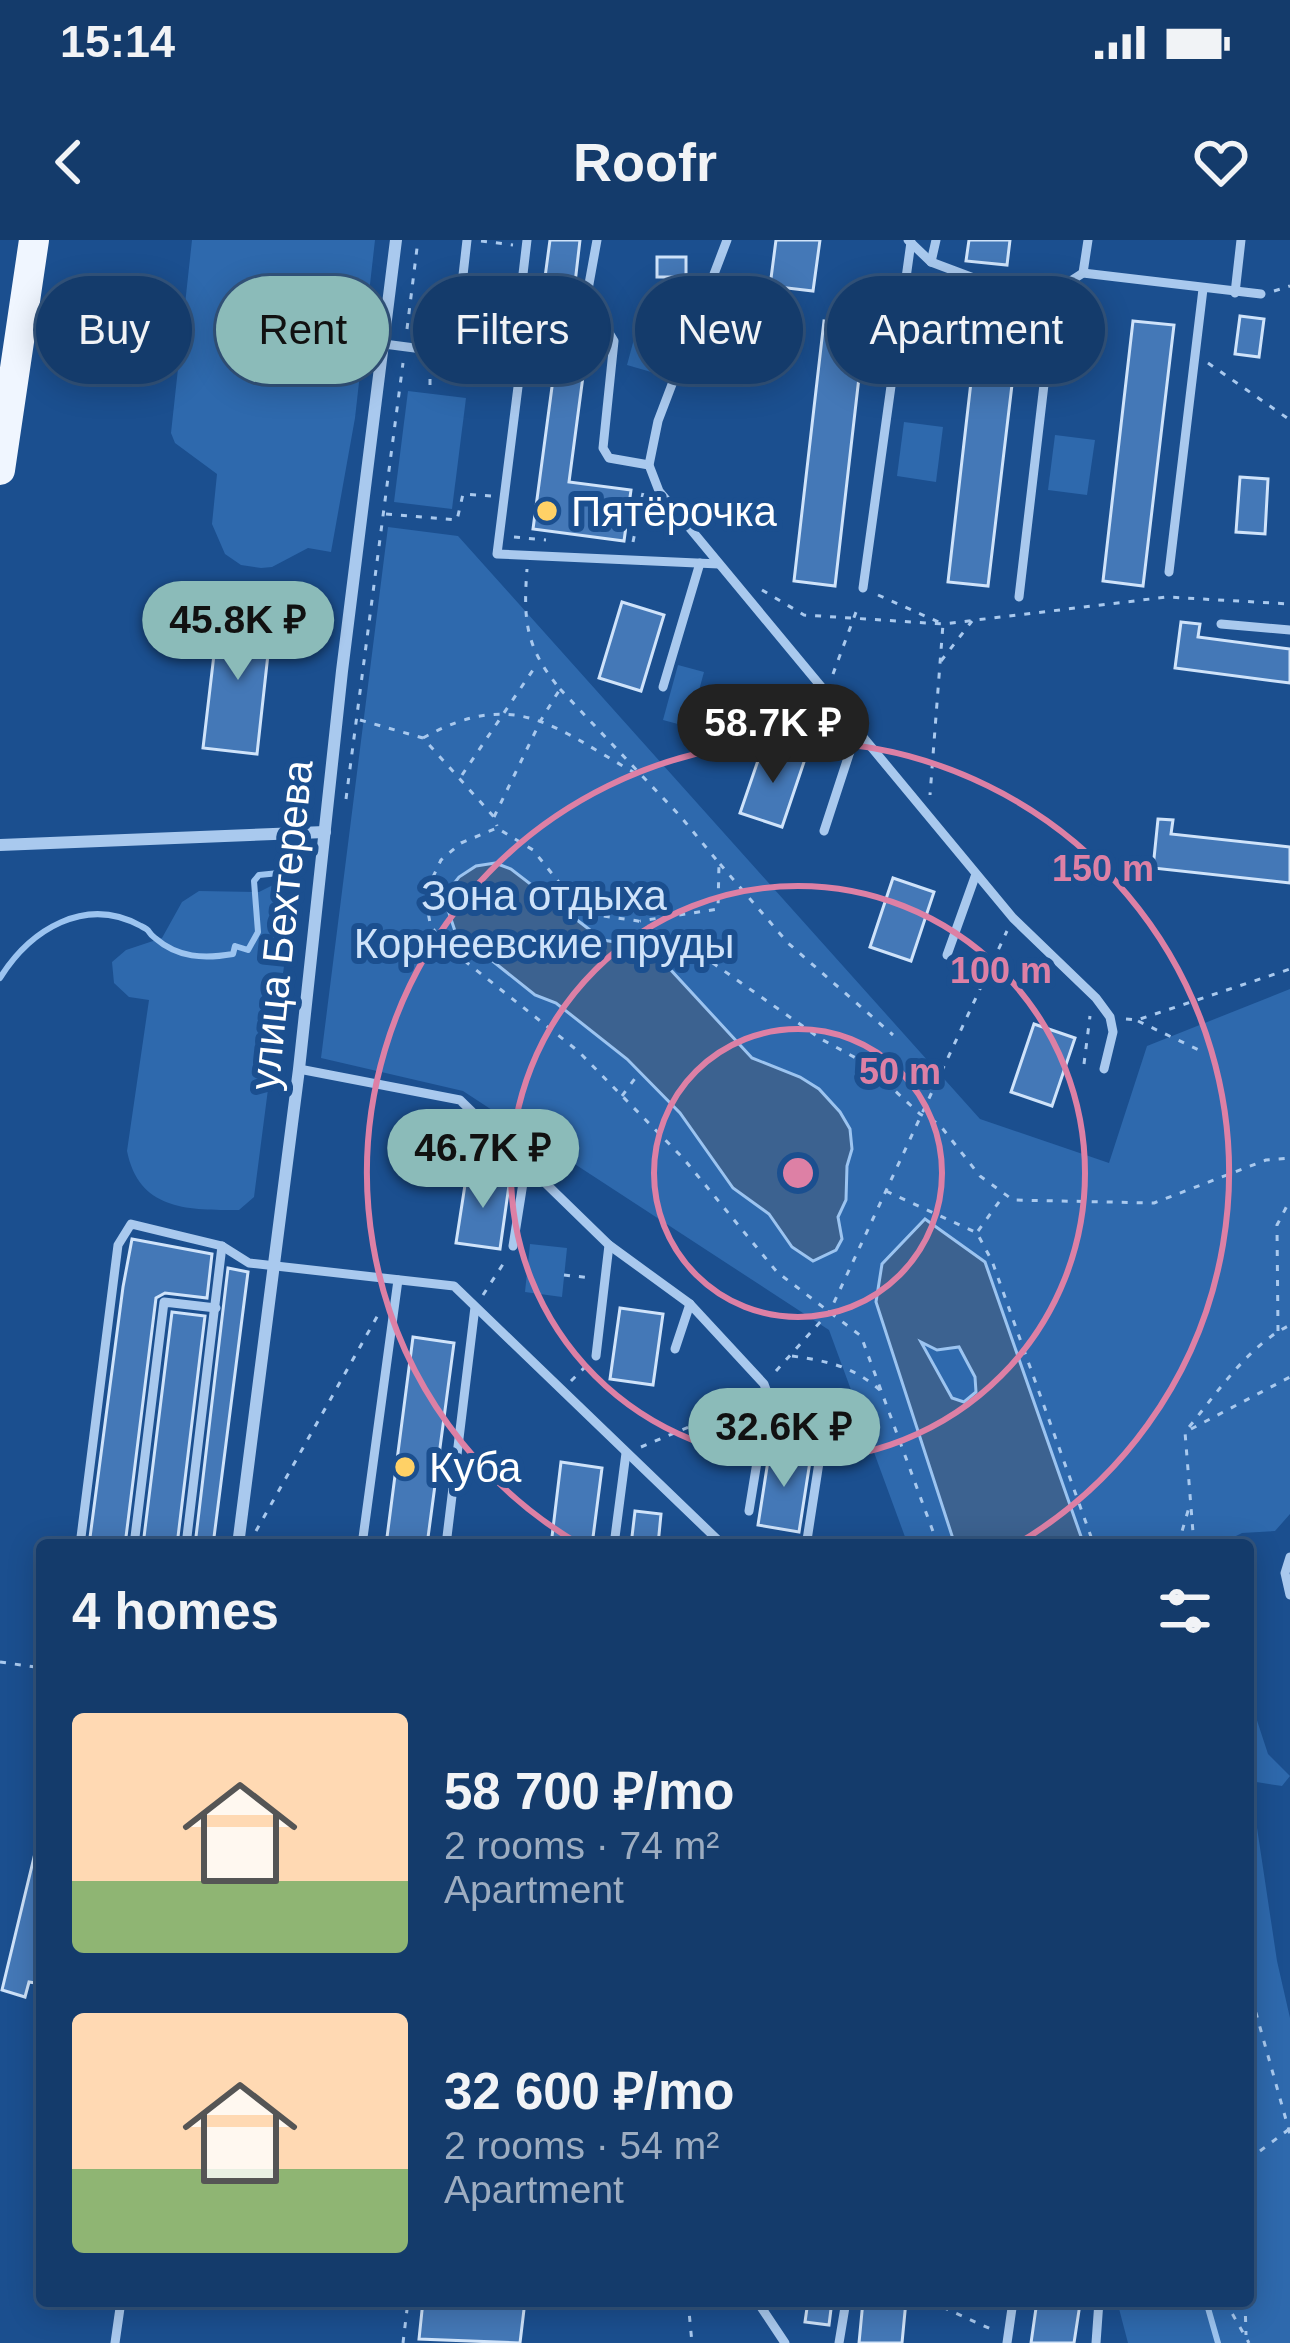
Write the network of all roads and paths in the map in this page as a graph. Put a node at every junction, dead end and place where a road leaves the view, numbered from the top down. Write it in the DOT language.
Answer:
graph roads {
  1 [pos="34,240"];
  2 [pos="396,240"];
  3 [pos="418,240"];
  4 [pos="467,240"];
  5 [pos="597,240"];
  6 [pos="727,240"];
  7 [pos="936,240"];
  8 [pos="1088,240"];
  9 [pos="1240,240"];
  10 [pos="909,241"];
  11 [pos="527,243"];
  12 [pos="932,262"];
  13 [pos="1083,273"];
  14 [pos="463,276"];
  15 [pos="523,276"];
  16 [pos="967,276"];
  17 [pos="1078,276"];
  18 [pos="1203,289"];
  19 [pos="1234,293"];
  20 [pos="1261,294"];
  21 [pos="389,301"];
  22 [pos="389,345"];
  23 [pos="405,347"];
  24 [pos="413,348"];
  25 [pos="1196,355"];
  26 [pos="379,384"];
  27 [pos="430,384"];
  28 [pos="519,384"];
  29 [pos="1043,384"];
  30 [pos="430,394"];
  31 [pos="1290,420"];
  32 [pos="649,465"];
  33 [pos="0,470"];
  34 [pos="505,497"];
  35 [pos="384,514"];
  36 [pos="514,537"];
  37 [pos="561,542"];
  38 [pos="632,550"];
  39 [pos="524,556"];
  40 [pos="700,563"];
  41 [pos="719,564"];
  42 [pos="1169,572"];
  43 [pos="753,584"];
  44 [pos="862,588"];
  45 [pos="1019,597"];
  46 [pos="1290,604"];
  47 [pos="856,617"];
  48 [pos="973,621"];
  49 [pos="943,624"];
  50 [pos="1221,624"];
  51 [pos="1290,630"];
  52 [pos="538,662"];
  53 [pos="940,663"];
  54 [pos="663,687"];
  55 [pos="560,688"];
  56 [pos="825,692"];
  57 [pos="504,712"];
  58 [pos="541,720"];
  59 [pos="857,730"];
  60 [pos="423,738"];
  61 [pos="642,777"];
  62 [pos="460,778"];
  63 [pos="494,817"];
  64 [pos="928,817"];
  65 [pos="497,828"];
  66 [pos="824,831"];
  67 [pos="325,832"];
  68 [pos="0,845"];
  69 [pos="719,863"];
  70 [pos="976,874"];
  71 [pos="1013,918"];
  72 [pos="638,921"];
  73 [pos="947,955"];
  74 [pos="1290,969"];
  75 [pos="1281,973"];
  76 [pos="1290,977"];
  77 [pos="1110,1017"];
  78 [pos="1137,1021"];
  79 [pos="893,1035"];
  80 [pos="1203,1052"];
  81 [pos="1104,1069"];
  82 [pos="299,1070"];
  83 [pos="640,1073"];
  84 [pos="621,1097"];
  85 [pos="920,1114"];
  86 [pos="1290,1159"];
  87 [pos="526,1164"];
  88 [pos="886,1191"];
  89 [pos="1004,1195"];
  90 [pos="1290,1200"];
  91 [pos="977,1233"];
  92 [pos="222,1246"];
  93 [pos="513,1246"];
  94 [pos="609,1246"];
  95 [pos="504,1265"];
  96 [pos="271,1266"];
  97 [pos="564,1275"];
  98 [pos="605,1279"];
  99 [pos="398,1280"];
  100 [pos="690,1304"];
  101 [pos="475,1306"];
  102 [pos="216,1308"];
  103 [pos="830,1311"];
  104 [pos="1290,1325"];
  105 [pos="1278,1331"];
  106 [pos="675,1348"];
  107 [pos="596,1355"];
  108 [pos="790,1355"];
  109 [pos="1290,1376"];
  110 [pos="766,1389"];
  111 [pos="562,1391"];
  112 [pos="882,1392"];
  113 [pos="1185,1432"];
  114 [pos="626,1453"];
  115 [pos="1191,1502"];
  116 [pos="749,1511"];
  117 [pos="81,1539"];
  118 [pos="135,1539"];
  119 [pos="187,1539"];
  120 [pos="239,1539"];
  121 [pos="253,1539"];
  122 [pos="363,1539"];
  123 [pos="447,1539"];
  124 [pos="615,1539"];
  125 [pos="717,1539"];
  126 [pos="807,1539"];
  127 [pos="936,1539"];
  128 [pos="1092,1539"];
  129 [pos="1180,1539"];
  130 [pos="1194,1539"];
  131 [pos="1290,1557"];
  132 [pos="1290,1595"];
  133 [pos="0,1662"];
  134 [pos="36,1667"];
  135 [pos="1254,2010"];
  136 [pos="1289,2132"];
  137 [pos="1254,2156"];
  138 [pos="120,2307"];
  139 [pos="407,2307"];
  140 [pos="689,2307"];
  141 [pos="761,2307"];
  142 [pos="845,2307"];
  143 [pos="941,2307"];
  144 [pos="1012,2307"];
  145 [pos="1099,2307"];
  146 [pos="1228,2307"];
  147 [pos="1245,2307"];
  148 [pos="1008,2340"];
  149 [pos="781,2341"];
  150 [pos="1248,2341"];
  151 [pos="115,2343"];
  152 [pos="403,2343"];
  153 [pos="692,2343"];
  154 [pos="839,2343"];
  155 [pos="1096,2343"];
  1 -- 33 [label="main road"];
  2 -- 21 [label="street, улица Бехтерева"];
  3 -- 23 [label="path"];
  4 -- 11 [label="path"];
  4 -- 14 [label="lane"];
  5 -- 32 [label="lane"];
  6 -- 32 [label="lane"];
  7 -- 12 [label="lane"];
  8 -- 13 [label="lane"];
  9 -- 19 [label="lane"];
  10 -- 12 [label="lane"];
  10 -- 44 [label="lane"];
  11 -- 15 [label="lane"];
  12 -- 16 [label="lane"];
  13 -- 17 [label="lane"];
  13 -- 18 [label="lane"];
  18 -- 19 [label="lane"];
  18 -- 25 [label="lane"];
  19 -- 20 [label="lane"];
  22 -- 23 [label="lane"];
  23 -- 24 [label="lane"];
  23 -- 35 [label="path"];
  25 -- 31 [label="path"];
  25 -- 42 [label="lane"];
  26 -- 67 [label="street, улица Бехтерева"];
  27 -- 30 [label="path"];
  28 -- 34 [label="lane"];
  29 -- 45 [label="lane"];
  32 -- 38 [label="path"];
  32 -- 41 [label="lane"];
  34 -- 35 [label="path"];
  34 -- 39 [label="lane"];
  35 -- 60 [label="path"];
  36 -- 37 [label="path"];
  39 -- 40 [label="lane"];
  39 -- 52 [label="path"];
  40 -- 41 [label="lane"];
  40 -- 54 [label="lane"];
  41 -- 56 [label="lane"];
  43 -- 47 [label="path"];
  44 -- 47 [label="path"];
  44 -- 49 [label="path"];
  46 -- 48 [label="path"];
  47 -- 49 [label="path"];
  47 -- 56 [label="path"];
  48 -- 49 [label="path"];
  48 -- 53 [label="path"];
  49 -- 53 [label="path"];
  50 -- 51 [label="lane"];
  52 -- 55 [label="path"];
  52 -- 57 [label="path"];
  53 -- 64 [label="path"];
  55 -- 58 [label="path"];
  55 -- 61 [label="path"];
  56 -- 59 [label="lane"];
  57 -- 58 [label="path"];
  57 -- 60 [label="path"];
  57 -- 62 [label="path"];
  58 -- 61 [label="path"];
  58 -- 63 [label="path"];
  59 -- 64 [label="lane"];
  59 -- 66 [label="lane"];
  60 -- 62 [label="path"];
  61 -- 69 [label="path"];
  62 -- 63 [label="path"];
  63 -- 65 [label="path"];
  64 -- 70 [label="lane"];
  65 -- 72 [label="path"];
  65 -- 84 [label="path"];
  67 -- 68 [label="street"];
  67 -- 82 [label="street, улица Бехтерева"];
  69 -- 72 [label="path"];
  69 -- 79 [label="path"];
  70 -- 71 [label="lane"];
  70 -- 73 [label="lane"];
  71 -- 77 [label="lane"];
  71 -- 85 [label="path"];
  72 -- 85 [label="path"];
  74 -- 75 [label="path"];
  75 -- 76 [label="path"];
  75 -- 78 [label="path"];
  77 -- 78 [label="path"];
  77 -- 81 [label="lane"];
  78 -- 80 [label="path"];
  82 -- 87 [label="lane"];
  82 -- 96 [label="street, улица Бехтерева"];
  83 -- 84 [label="path"];
  84 -- 103 [label="path"];
  85 -- 88 [label="path"];
  85 -- 89 [label="path"];
  86 -- 89 [label="path"];
  87 -- 93 [label="lane"];
  87 -- 94 [label="lane"];
  88 -- 91 [label="path"];
  88 -- 103 [label="path"];
  89 -- 91 [label="path"];
  90 -- 105 [label="path"];
  91 -- 128 [label="path"];
  92 -- 96 [label="lane"];
  92 -- 102 [label="lane"];
  92 -- 117 [label="lane"];
  94 -- 98 [label="lane"];
  94 -- 100 [label="lane"];
  95 -- 101 [label="path"];
  96 -- 99 [label="lane"];
  96 -- 120 [label="street, улица Бехтерева"];
  97 -- 98 [label="path"];
  98 -- 107 [label="lane"];
  99 -- 101 [label="lane"];
  99 -- 121 [label="path"];
  99 -- 122 [label="lane"];
  100 -- 106 [label="lane"];
  100 -- 110 [label="lane"];
  101 -- 111 [label="lane"];
  101 -- 123 [label="lane"];
  102 -- 118 [label="lane"];
  102 -- 119 [label="lane"];
  103 -- 108 [label="path"];
  103 -- 112 [label="path"];
  104 -- 105 [label="path"];
  105 -- 113 [label="path"];
  107 -- 111 [label="path"];
  108 -- 110 [label="path"];
  108 -- 112 [label="path"];
  109 -- 113 [label="path"];
  110 -- 114 [label="path"];
  110 -- 116 [label="lane"];
  110 -- 126 [label="lane"];
  111 -- 114 [label="lane"];
  112 -- 127 [label="path"];
  113 -- 115 [label="path"];
  114 -- 124 [label="lane"];
  114 -- 125 [label="lane"];
  115 -- 129 [label="path"];
  115 -- 130 [label="path"];
  131 -- 132 [label="lane"];
  133 -- 134 [label="path"];
  135 -- 136 [label="path"];
  136 -- 137 [label="path"];
  138 -- 151 [label="lane"];
  139 -- 152 [label="path"];
  140 -- 153 [label="path"];
  141 -- 149 [label="lane"];
  142 -- 154 [label="lane"];
  143 -- 148 [label="path"];
  144 -- 148 [label="lane"];
  145 -- 155 [label="lane"];
  146 -- 150 [label="path"];
  147 -- 150 [label="path"];
}
